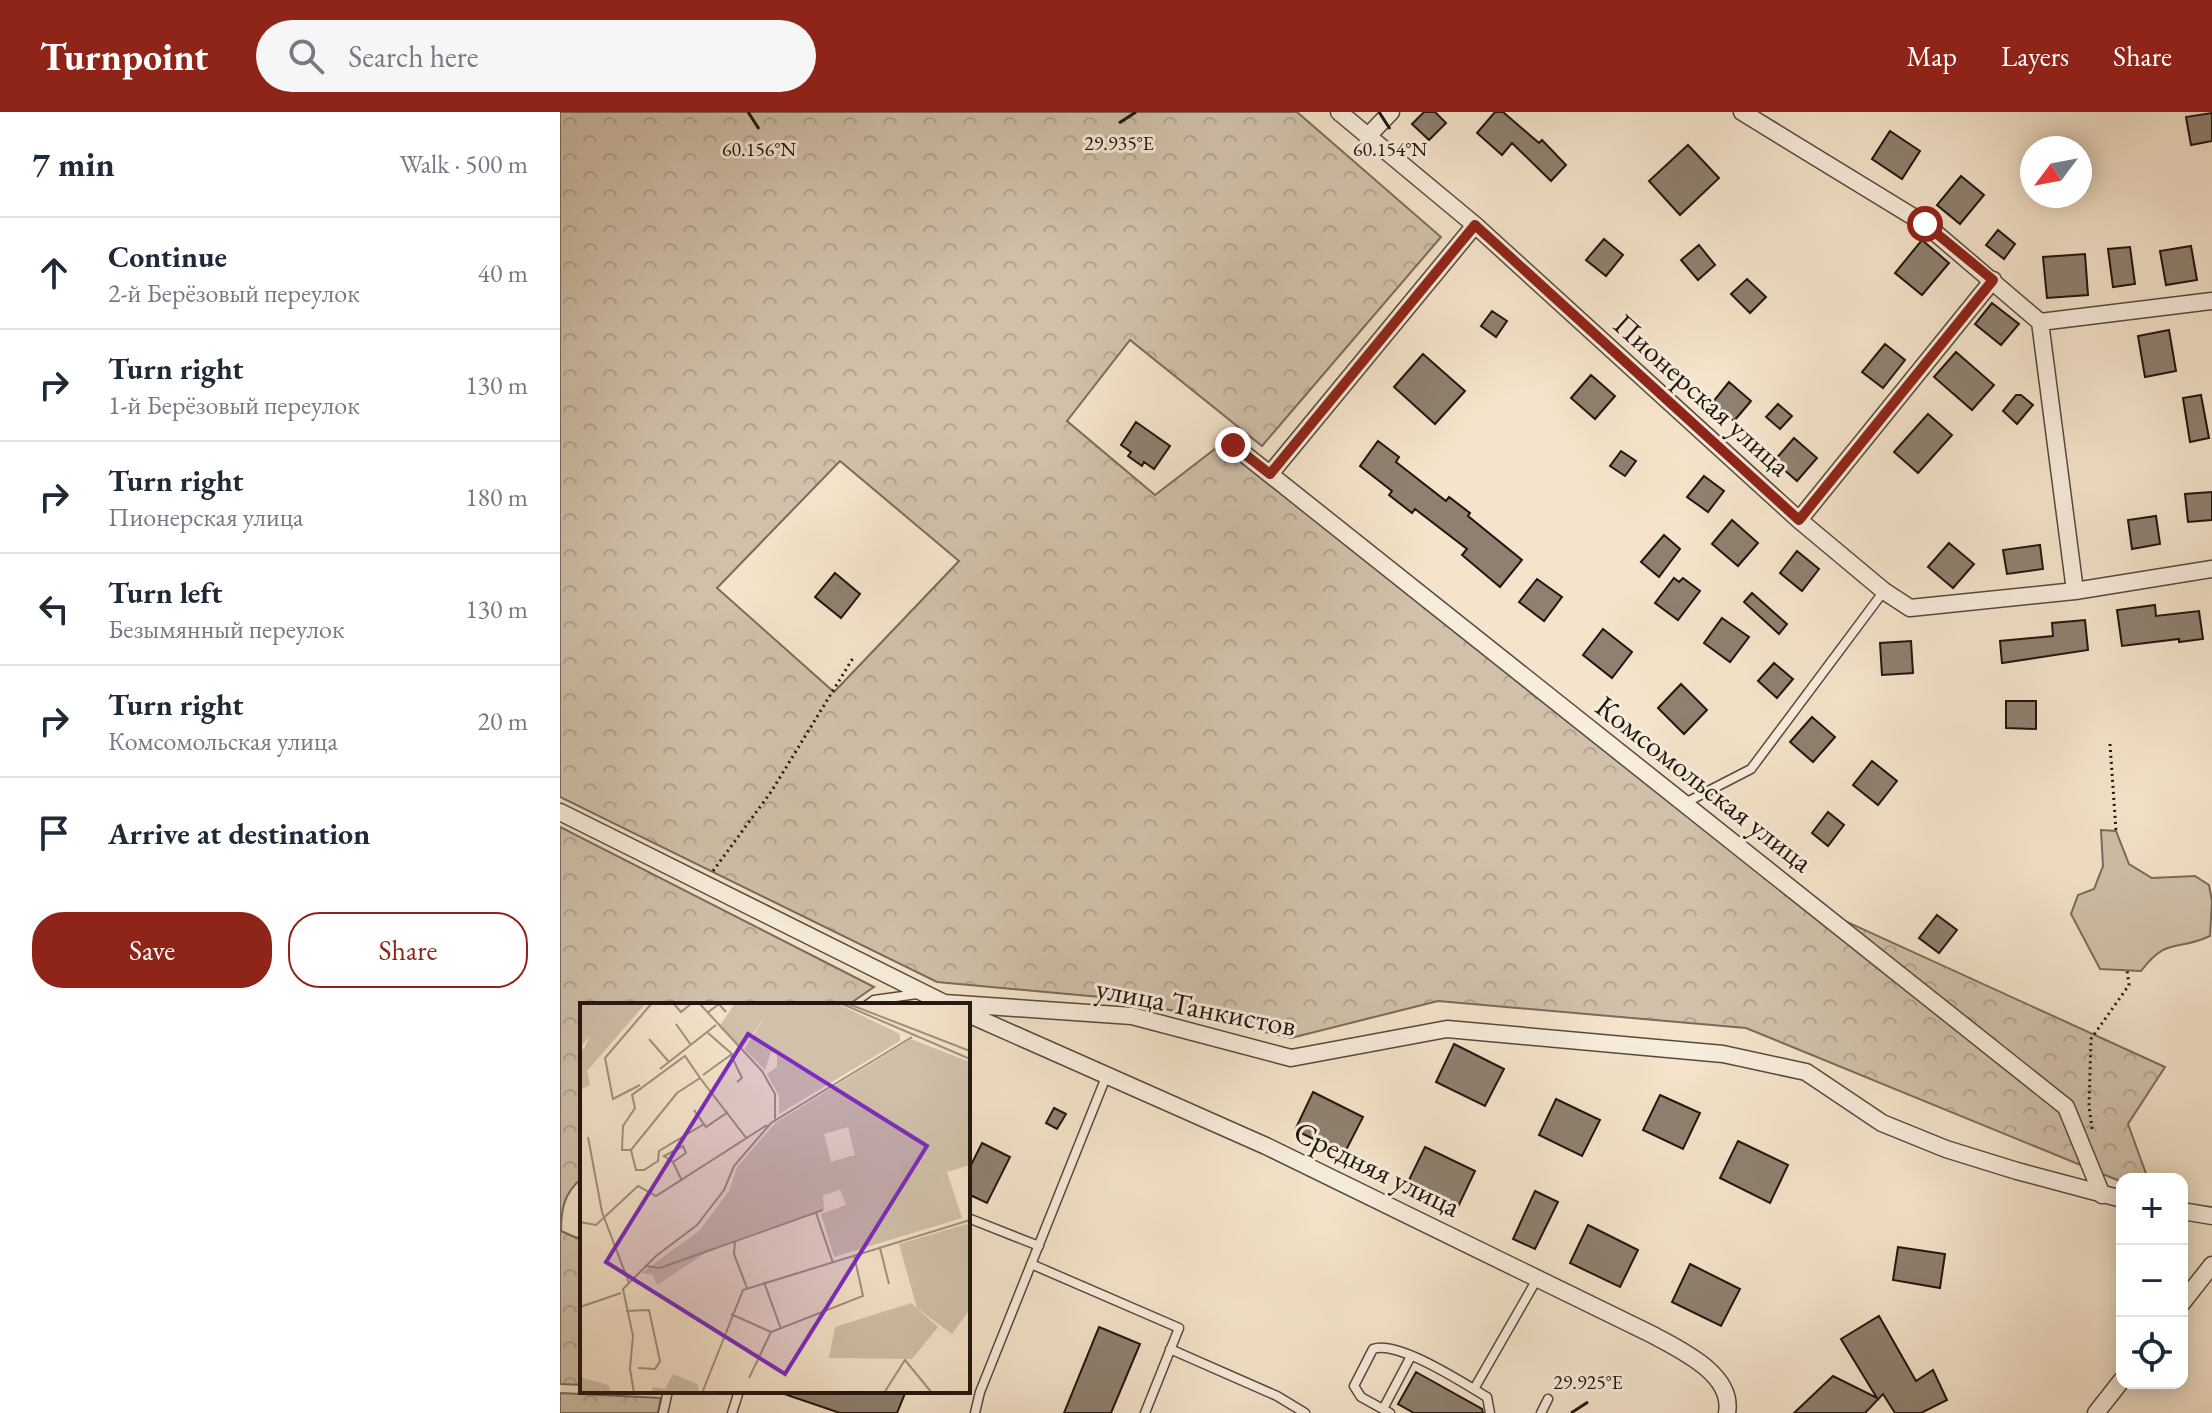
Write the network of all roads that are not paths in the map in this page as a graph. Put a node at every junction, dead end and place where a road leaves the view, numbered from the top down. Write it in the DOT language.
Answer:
graph roads {
  1 [pos="1339,112"];
  2 [pos="1391,112"];
  3 [pos="1742,112"];
  4 [pos="1367,137"];
  5 [pos="1475,225"];
  6 [pos="1993,280"];
  7 [pos="2212,301"];
  8 [pos="2040,322"];
  9 [pos="1233,445"];
  10 [pos="1270,474"];
  11 [pos="1799,520"];
  12 [pos="2212,569"];
  13 [pos="1884,591"];
  14 [pos="2075,591"];
  15 [pos="1684,804"];
  16 [pos="560,812"];
  17 [pos="921,993"];
  18 [pos="870,1003"];
  19 [pos="944,1003"];
  20 [pos="970,1006"];
  21 [pos="970,1015"];
  22 [pos="1106,1077"];
  23 [pos="2102,1195"];
  24 [pos="2116,1198"];
  25 [pos="2188,1212"];
  26 [pos="2212,1216"];
  27 [pos="970,1219"];
  28 [pos="1039,1246"];
  29 [pos="1031,1264"];
  30 [pos="2212,1265"];
  31 [pos="1537,1279"];
  32 [pos="2188,1295"];
  33 [pos="1170,1349"];
  34 [pos="1411,1356"];
  35 [pos="2116,1388"];
  36 [pos="1474,1389"];
  37 [pos="668,1393"];
  38 [pos="738,1393"];
  39 [pos="1548,1399"];
  40 [pos="1387,1411"];
  41 [pos="663,1413"];
  42 [pos="732,1413"];
  43 [pos="975,1413"];
  44 [pos="1145,1413"];
  45 [pos="1305,1413"];
  46 [pos="1490,1413"];
  47 [pos="1541,1413"];
  48 [pos="1727,1413"];
  49 [pos="2096,1413"];
  1 -- 4 [label="street, Пионерская улица"];
  2 -- 4 [label="street"];
  3 -- 6 [label="street"];
  4 -- 5 [label="street, Пионерская улица"];
  5 -- 10 [label="street"];
  5 -- 11 [label="street, Пионерская улица"];
  6 -- 8 [label="street"];
  6 -- 11 [label="street"];
  7 -- 8 [label="street"];
  8 -- 14 [label="street"];
  9 -- 10 [label="street, Комсомольская улица"];
  10 -- 15 [label="street, Комсомольская улица"];
  11 -- 13 [label="street, Пионерская улица"];
  12 -- 14 [label="street, Пионерская улица"];
  13 -- 14 [label="street, Пионерская улица"];
  13 -- 15 [label="lane"];
  15 -- 23 [label="street, Комсомольская улица"];
  16 -- 17 [label="street, улица Танкистов"];
  17 -- 18 [label="lane"];
  17 -- 19 [label="street, улица Танкистов"];
  20 -- 23 [label="street, улица Танкистов"];
  21 -- 22 [label="street, Средняя улица"];
  22 -- 28 [label="lane"];
  22 -- 31 [label="street, Средняя улица"];
  23 -- 24 [label="street, улица Танкистов"];
  25 -- 26 [label="street"];
  27 -- 28 [label="lane"];
  28 -- 29 [label="lane"];
  29 -- 33 [label="lane"];
  29 -- 43 [label="lane"];
  30 -- 32 [label="street"];
  31 -- 36 [label="lane"];
  31 -- 48 [label="street, Средняя улица"];
  33 -- 44 [label="lane"];
  33 -- 45 [label="lane"];
  34 -- 36 [label="lane"];
  34 -- 40 [label="lane"];
  34 -- 40 [label="lane"];
  35 -- 49 [label="street"];
  36 -- 46 [label="lane"];
  37 -- 41 [label="lane"];
  38 -- 42 [label="lane"];
  39 -- 47 [label="lane"];
}
